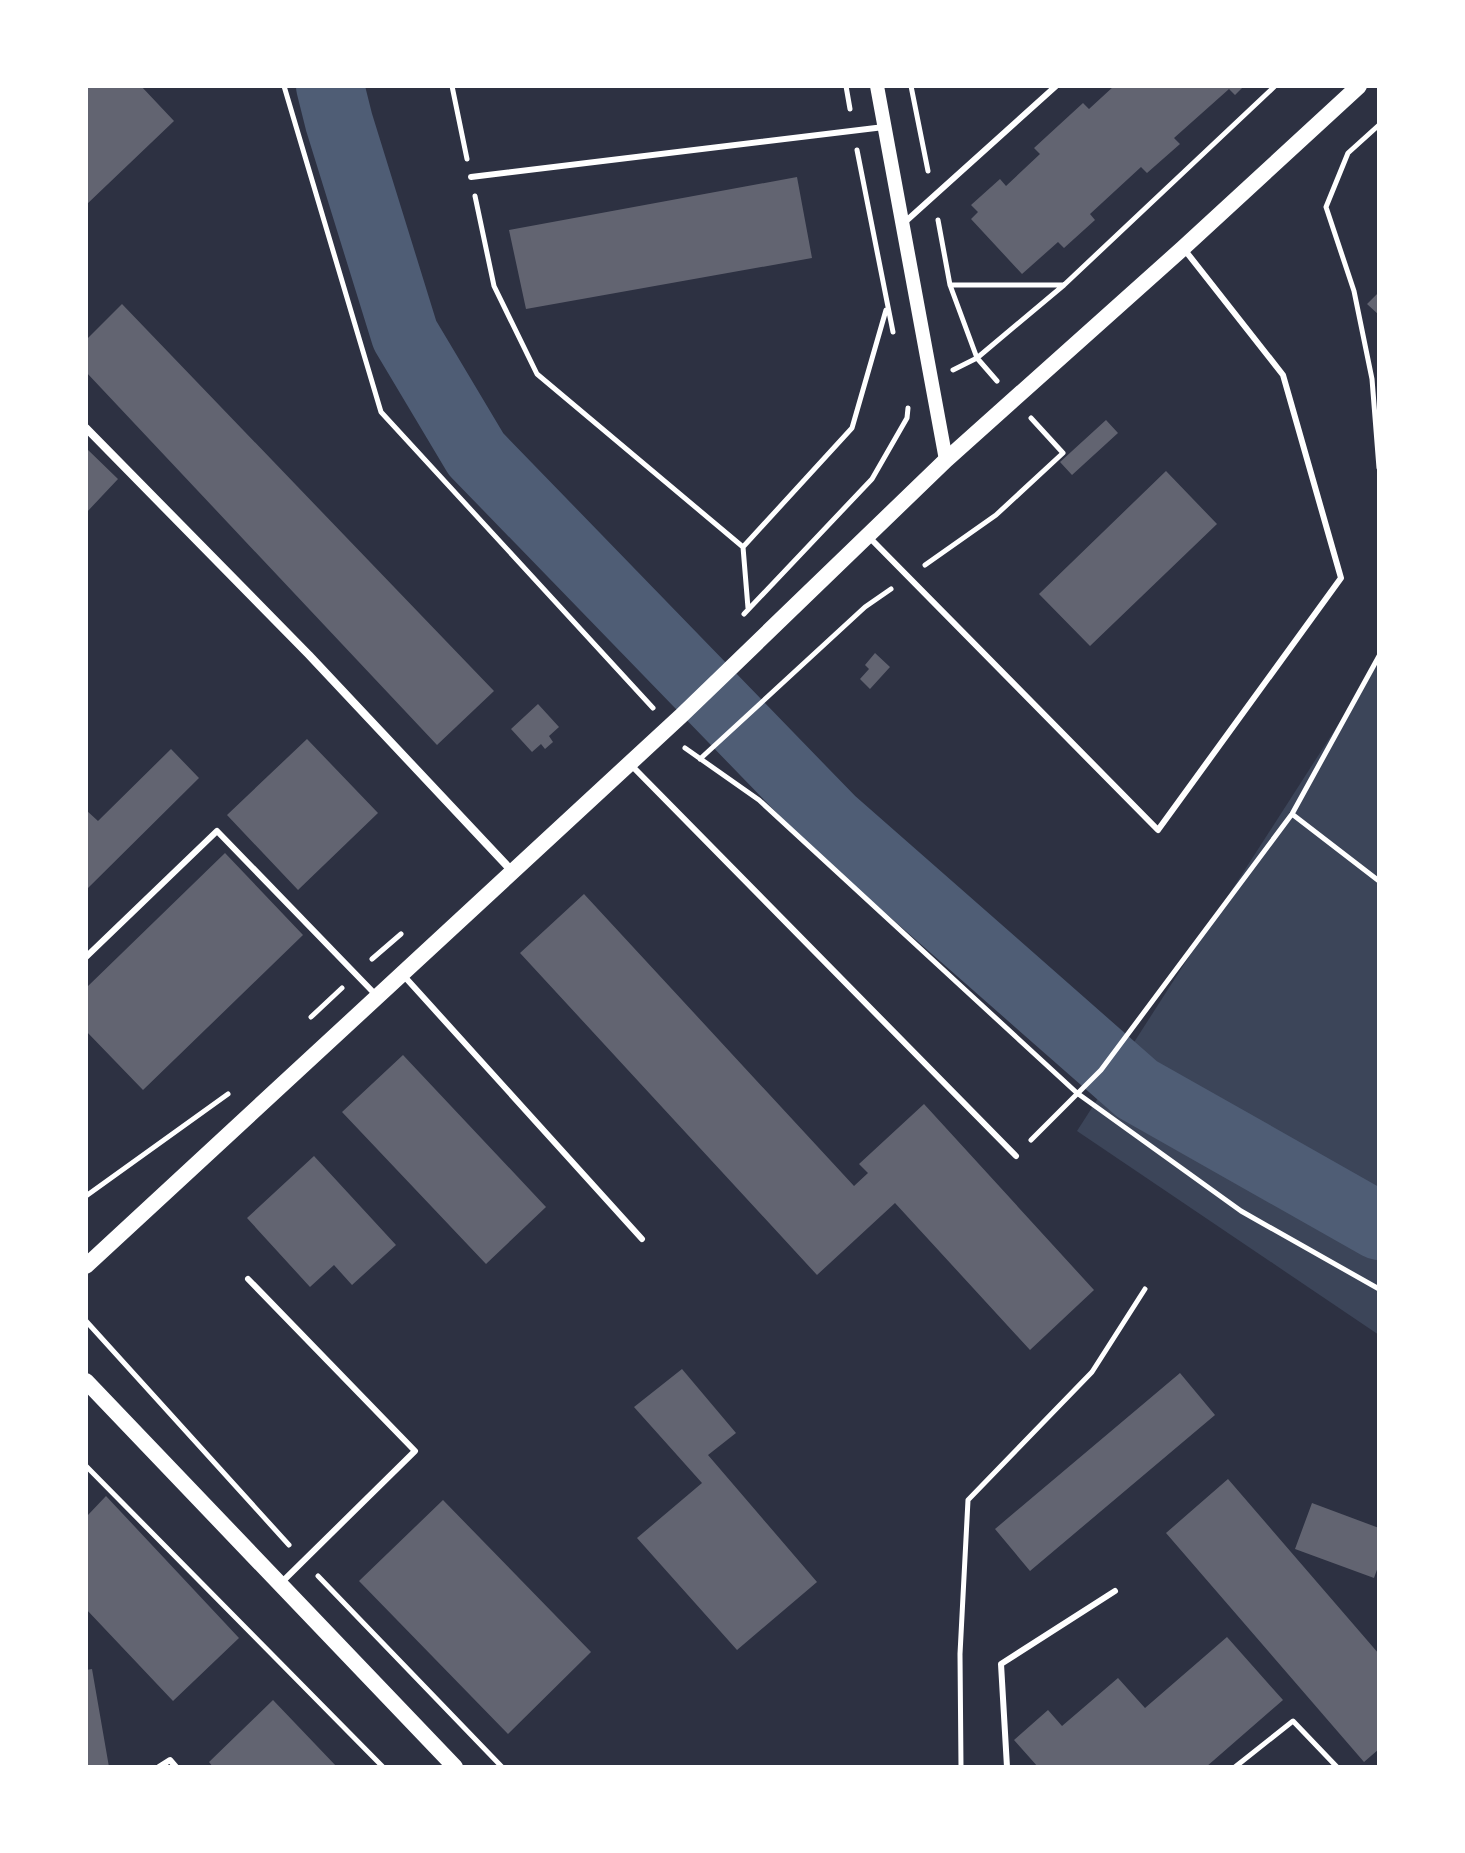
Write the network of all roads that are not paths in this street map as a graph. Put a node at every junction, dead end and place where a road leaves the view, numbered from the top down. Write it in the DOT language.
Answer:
graph roads {
  1 [pos="877,86"];
  2 [pos="1056,86"];
  3 [pos="1359,86"];
  4 [pos="884,127"];
  5 [pos="471,177"];
  6 [pos="902,225"];
  7 [pos="1183,248"];
  8 [pos="86,428"];
  9 [pos="946,460"];
  10 [pos="868,536"];
  11 [pos="629,763"];
  12 [pos="512,871"];
  13 [pos="86,957"];
  14 [pos="402,974"];
  15 [pos="377,997"];
  16 [pos="1016,1156"];
  17 [pos="642,1239"];
  18 [pos="86,1266"];
  19 [pos="248,1279"];
  20 [pos="86,1381"];
  21 [pos="280,1584"];
  22 [pos="1115,1591"];
  23 [pos="159,1767"];
  24 [pos="176,1767"];
  25 [pos="455,1767"];
  26 [pos="1007,1767"];
  1 -- 4 [label="street"];
  2 -- 6 [label="lane"];
  3 -- 7 [label="main road"];
  4 -- 5 [label="lane"];
  4 -- 6 [label="street"];
  6 -- 9 [label="street"];
  7 -- 9 [label="main road"];
  7 -- 10 [label="lane"];
  8 -- 12 [label="street"];
  9 -- 10 [label="main road"];
  10 -- 11 [label="main road"];
  11 -- 12 [label="main road"];
  11 -- 16 [label="lane"];
  12 -- 14 [label="main road"];
  13 -- 15 [label="lane"];
  14 -- 15 [label="main road"];
  14 -- 17 [label="lane"];
  15 -- 18 [label="main road"];
  19 -- 21 [label="lane"];
  20 -- 21 [label="main road"];
  21 -- 25 [label="main road"];
  22 -- 26 [label="lane"];
  23 -- 24 [label="lane"];
}
